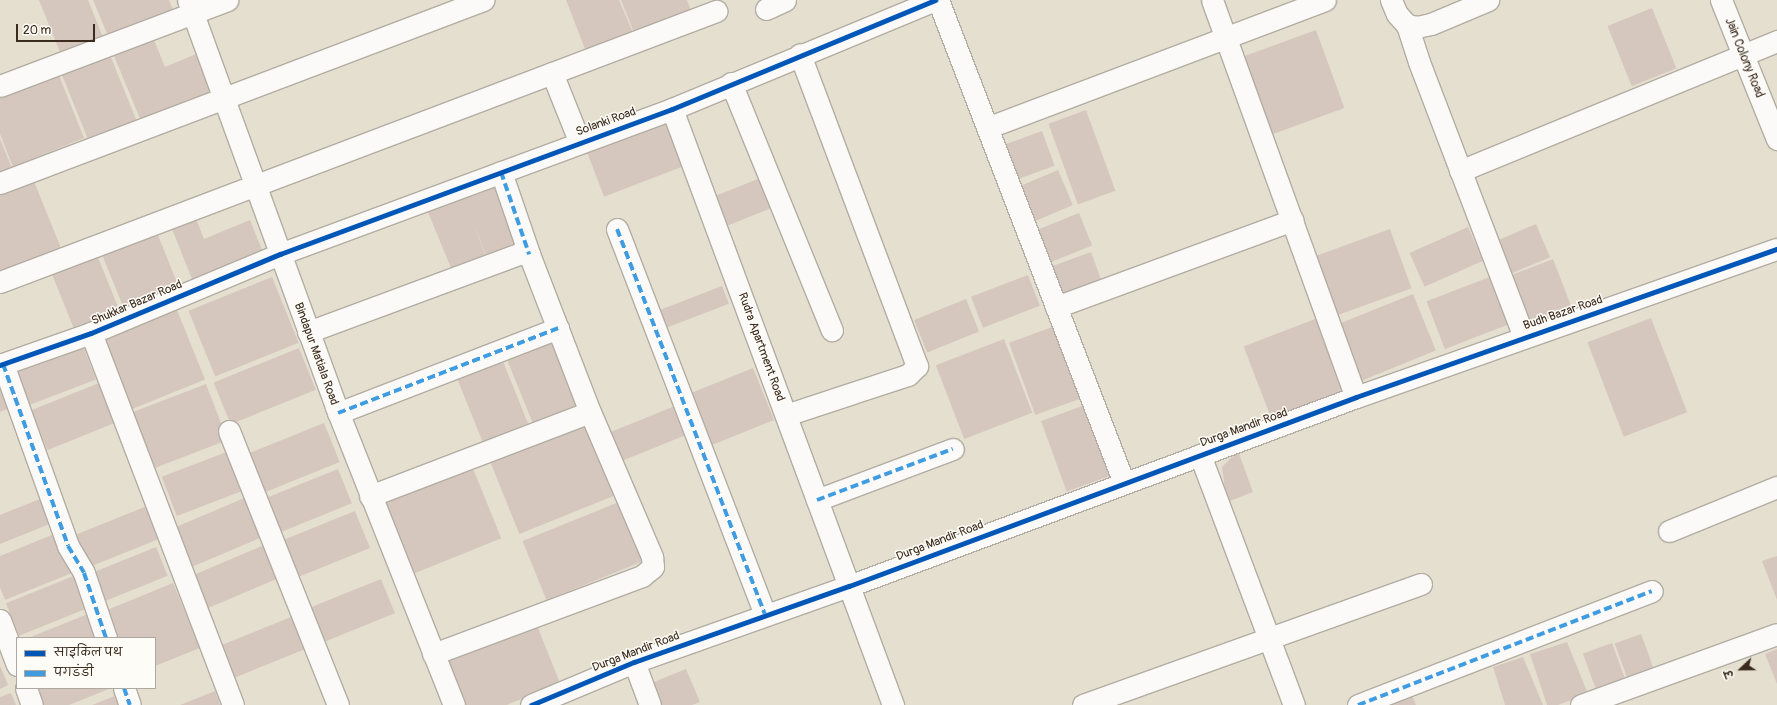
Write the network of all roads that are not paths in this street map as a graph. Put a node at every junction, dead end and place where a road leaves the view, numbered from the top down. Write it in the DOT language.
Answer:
graph roads {
  1 [pos="227,0"];
  2 [pos="483,0"];
  3 [pos="785,0"];
  4 [pos="937,0"];
  5 [pos="1212,0"];
  6 [pos="1325,0"];
  7 [pos="1391,0"];
  8 [pos="1488,0"];
  9 [pos="1720,0"];
  10 [pos="190,6"];
  11 [pos="766,9"];
  12 [pos="716,11"];
  13 [pos="1407,25"];
  14 [pos="1226,38"];
  15 [pos="1777,41"];
  16 [pos="800,54"];
  17 [pos="1743,54"];
  18 [pos="552,73"];
  19 [pos="731,83"];
  20 [pos="0,86"];
  21 [pos="224,98"];
  22 [pos="672,109"];
  23 [pos="989,128"];
  24 [pos="1777,139"];
  25 [pos="580,143"];
  26 [pos="1460,171"];
  27 [pos="502,172"];
  28 [pos="0,183"];
  29 [pos="255,184"];
  30 [pos="1292,220"];
  31 [pos="617,230"];
  32 [pos="1777,249"];
  33 [pos="280,254"];
  34 [pos="529,254"];
  35 [pos="0,282"];
  36 [pos="1056,307"];
  37 [pos="558,328"];
  38 [pos="832,330"];
  39 [pos="308,332"];
  40 [pos="91,333"];
  41 [pos="1524,337"];
  42 [pos="2,365"];
  43 [pos="1356,397"];
  44 [pos="590,412"];
  45 [pos="338,413"];
  46 [pos="786,415"];
  47 [pos="229,431"];
  48 [pos="953,449"];
  49 [pos="1200,455"];
  50 [pos="1124,483"];
  51 [pos="1777,488"];
  52 [pos="370,496"];
  53 [pos="818,500"];
  54 [pos="1669,531"];
  55 [pos="1421,584"];
  56 [pos="849,586"];
  57 [pos="1652,591"];
  58 [pos="765,614"];
  59 [pos="0,620"];
  60 [pos="1777,634"];
  61 [pos="106,637"];
  62 [pos="1268,637"];
  63 [pos="433,654"];
  64 [pos="16,662"];
  65 [pos="634,662"];
  66 [pos="26,689"];
  67 [pos="124,689"];
  68 [pos="32,705"];
  69 [pos="130,705"];
  70 [pos="233,705"];
  71 [pos="338,705"];
  72 [pos="454,705"];
  73 [pos="531,705"];
  74 [pos="650,705"];
  75 [pos="893,705"];
  76 [pos="1083,705"];
  77 [pos="1294,705"];
  78 [pos="1358,705"];
  79 [pos="1581,705"];
  1 -- 10 [label="street"];
  2 -- 21 [label="street"];
  3 -- 11 [label="street"];
  4 -- 16 [label="street, Solanki Road"];
  4 -- 23 [label="street"];
  5 -- 14 [label="street"];
  6 -- 14 [label="street"];
  7 -- 13 [label="street"];
  8 -- 13 [label="street"];
  9 -- 17 [label="street, Jain Colony Road"];
  10 -- 20 [label="street"];
  10 -- 21 [label="street, Bindapur Matiala Road"];
  12 -- 18 [label="street"];
  13 -- 26 [label="street"];
  14 -- 23 [label="street"];
  14 -- 30 [label="street"];
  15 -- 17 [label="street"];
  16 -- 19 [label="street, Solanki Road"];
  16 -- 46 [label="street"];
  17 -- 24 [label="street, Jain Colony Road"];
  17 -- 26 [label="street"];
  18 -- 25 [label="street"];
  18 -- 29 [label="street"];
  19 -- 22 [label="street, Solanki Road"];
  19 -- 38 [label="street"];
  21 -- 28 [label="street"];
  21 -- 29 [label="street, Bindapur Matiala Road"];
  22 -- 25 [label="street, Solanki Road"];
  22 -- 46 [label="street, Rudra Apartment Road"];
  23 -- 36 [label="street"];
  25 -- 27 [label="street, Solanki Road"];
  26 -- 41 [label="street"];
  27 -- 33 [label="street, Solanki Road"];
  27 -- 34 [label="street"];
  29 -- 33 [label="street, Bindapur Matiala Road"];
  29 -- 35 [label="street"];
  30 -- 36 [label="street"];
  30 -- 43 [label="street"];
  31 -- 58 [label="street"];
  32 -- 41 [label="street, Budh Bazar Road"];
  33 -- 39 [label="street, Bindapur Matiala Road"];
  33 -- 40 [label="street, Shukkar Bazar Road"];
  34 -- 37 [label="street"];
  34 -- 39 [label="street"];
  36 -- 50 [label="street"];
  37 -- 44 [label="street"];
  37 -- 45 [label="street"];
  39 -- 45 [label="street, Bindapur Matiala Road"];
  40 -- 42 [label="street, Shukkar Bazar Road"];
  40 -- 70 [label="street"];
  41 -- 43 [label="street, Budh Bazar Road"];
  42 -- 61 [label="street"];
  43 -- 49 [label="street, Durga Mandir Road"];
  44 -- 52 [label="street"];
  44 -- 63 [label="street"];
  45 -- 52 [label="street, Bindapur Matiala Road"];
  46 -- 53 [label="street, Rudra Apartment Road"];
  47 -- 71 [label="street"];
  48 -- 53 [label="street"];
  49 -- 50 [label="street, Durga Mandir Road"];
  49 -- 62 [label="street"];
  50 -- 56 [label="street, Durga Mandir Road"];
  51 -- 54 [label="street"];
  52 -- 63 [label="street, Bindapur Matiala Road"];
  53 -- 56 [label="street, Rudra Apartment Road"];
  55 -- 62 [label="street"];
  56 -- 58 [label="street, Durga Mandir Road"];
  56 -- 75 [label="street, Rudra Apartment Road"];
  57 -- 78 [label="street"];
  58 -- 65 [label="street, Durga Mandir Road"];
  59 -- 64 [label="street"];
  60 -- 79 [label="street"];
  62 -- 76 [label="street"];
  62 -- 77 [label="street"];
  63 -- 72 [label="street, Bindapur Matiala Road"];
  65 -- 73 [label="street, Durga Mandir Road"];
  65 -- 74 [label="street"];
  66 -- 68 [label="street"];
  67 -- 69 [label="street"];
}
